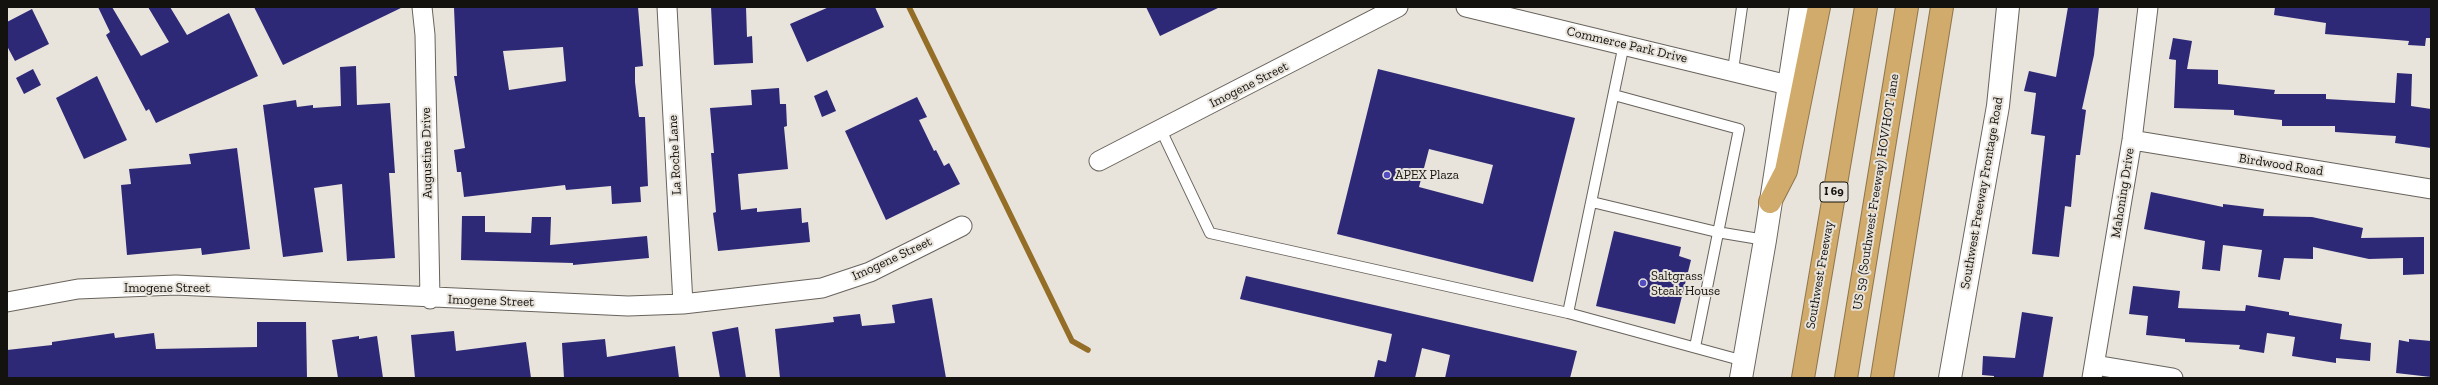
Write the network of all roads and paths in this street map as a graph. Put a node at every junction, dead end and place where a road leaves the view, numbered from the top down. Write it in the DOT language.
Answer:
graph roads {
  1 [pos="422,7"];
  2 [pos="668,7"];
  3 [pos="1398,7"];
  4 [pos="1466,7"];
  5 [pos="1742,7"];
  6 [pos="1801,7"];
  7 [pos="1819,7"];
  8 [pos="1866,7"];
  9 [pos="1907,7"];
  10 [pos="1942,7"];
  11 [pos="2008,7"];
  12 [pos="2148,7"];
  13 [pos="1624,44"];
  14 [pos="1733,70"];
  15 [pos="1788,85"];
  16 [pos="1614,94"];
  17 [pos="1161,130"];
  18 [pos="2132,140"];
  19 [pos="1099,161"];
  20 [pos="2431,189"];
  21 [pos="1592,202"];
  22 [pos="1770,202"];
  23 [pos="962,226"];
  24 [pos="1717,232"];
  25 [pos="1766,240"];
  26 [pos="430,299"];
  27 [pos="7,302"];
  28 [pos="683,304"];
  29 [pos="1568,313"];
  30 [pos="1695,347"];
  31 [pos="1743,369"];
  32 [pos="2094,372"];
  33 [pos="1803,378"];
  34 [pos="1846,378"];
  35 [pos="1882,378"];
  36 [pos="1950,378"];
  37 [pos="2173,378"];
  1 -- 26 [label="street, Augustine Drive"];
  2 -- 28 [label="street, La Roche Lane"];
  3 -- 17 [label="street, Imogene Street"];
  4 -- 13 [label="street, Commerce Park Drive"];
  5 -- 14 [label="lane"];
  6 -- 15 [label="main road"];
  7 -- 22 [label="highway"];
  8 -- 33 [label="highway, Southwest Freeway / I 69"];
  9 -- 34 [label="highway, US 59 (Southwest Freeway) HOV/HOT lane"];
  10 -- 35 [label="highway"];
  11 -- 36 [label="main road, Southwest Freeway Frontage Road"];
  12 -- 18 [label="street, Mahoning Drive"];
  13 -- 14 [label="street, Commerce Park Drive"];
  13 -- 16 [label="lane"];
  14 -- 15 [label="street, Commerce Park Drive"];
  15 -- 22 [label="main road"];
  16 -- 21 [label="lane"];
  16 -- 24 [label="lane"];
  17 -- 19 [label="street, Imogene Street"];
  17 -- 29 [label="lane"];
  18 -- 20 [label="street, Birdwood Road"];
  18 -- 32 [label="street, Mahoning Drive"];
  21 -- 24 [label="lane"];
  21 -- 29 [label="lane"];
  22 -- 25 [label="main road"];
  23 -- 28 [label="street, Imogene Street"];
  24 -- 25 [label="lane"];
  24 -- 30 [label="lane"];
  25 -- 31 [label="main road"];
  26 -- 27 [label="street, Imogene Street"];
  26 -- 28 [label="street, Imogene Street"];
  29 -- 30 [label="lane"];
  30 -- 31 [label="lane"];
  32 -- 37 [label="street"];
}
